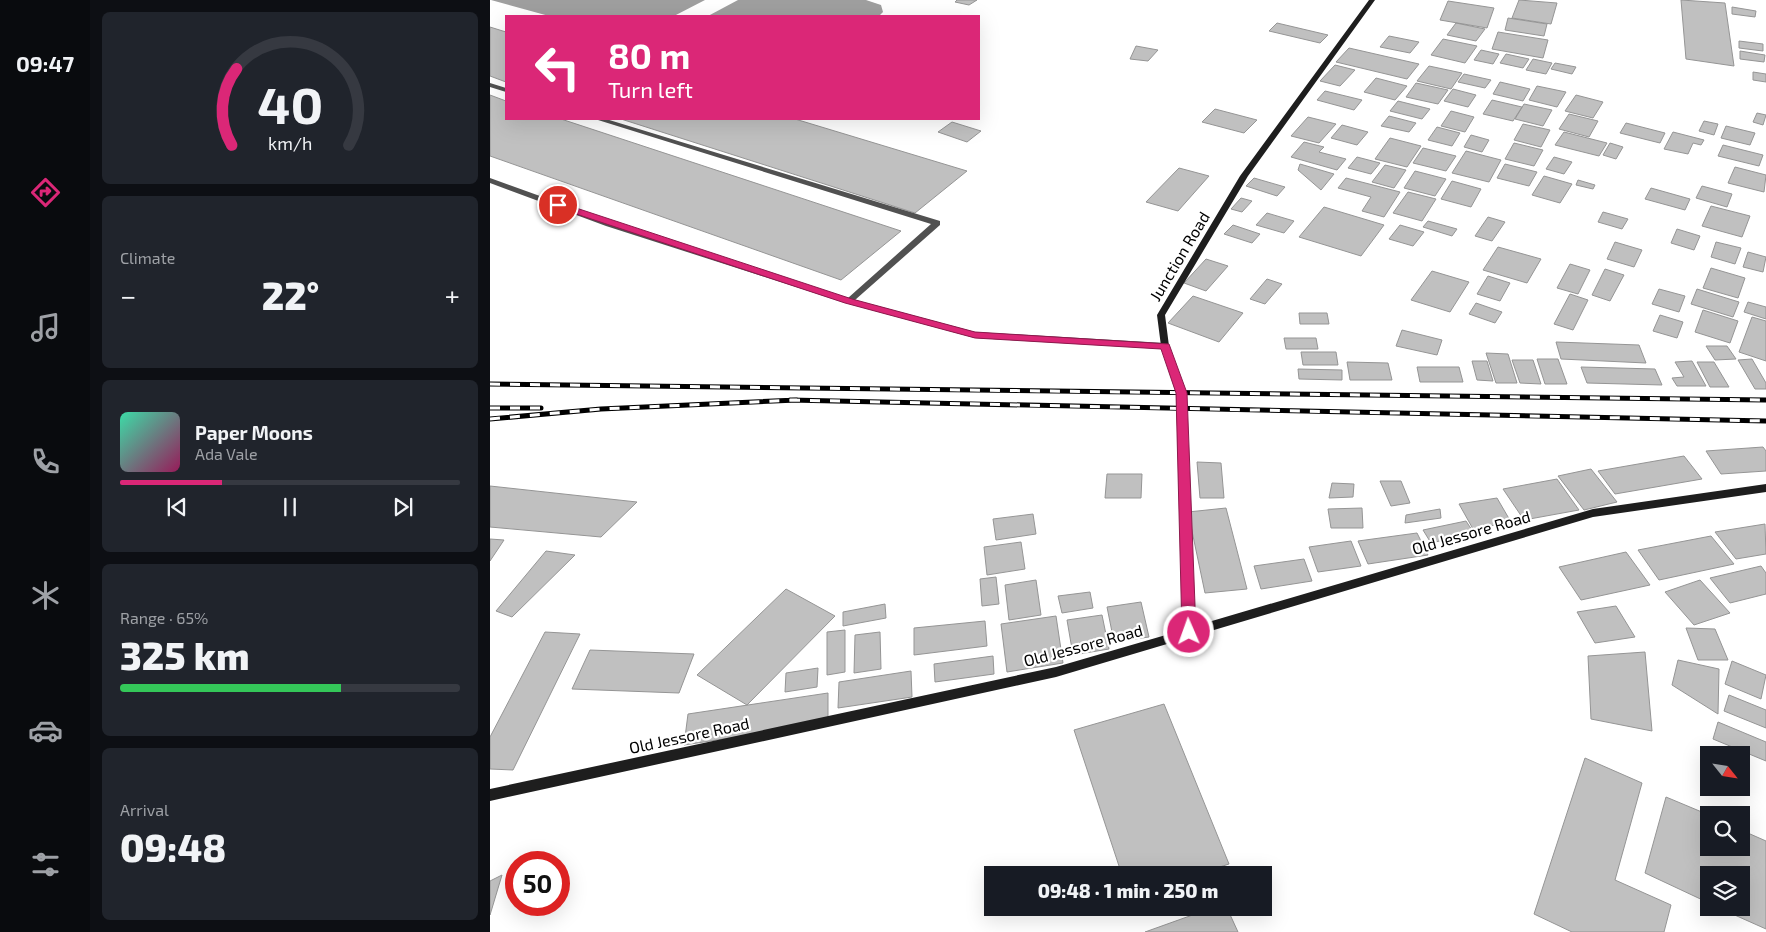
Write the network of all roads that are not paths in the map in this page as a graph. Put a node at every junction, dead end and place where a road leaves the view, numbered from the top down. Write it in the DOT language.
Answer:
graph roads {
  1 [pos="1372,0"];
  2 [pos="490,85"];
  3 [pos="505,90"];
  4 [pos="603,120"];
  5 [pos="490,180"];
  6 [pos="849,301"];
  7 [pos="1165,346"];
  8 [pos="1766,488"];
  9 [pos="1189,632"];
  10 [pos="490,795"];
  1 -- 7 [label="main road, Junction Road"];
  2 -- 3 [label="lane"];
  4 -- 6 [label="lane"];
  5 -- 6 [label="lane"];
  6 -- 7 [label="lane"];
  7 -- 9 [label="main road, Junction Road"];
  8 -- 9 [label="main road, Old Jessore Road"];
  9 -- 10 [label="main road, Old Jessore Road"];
}
